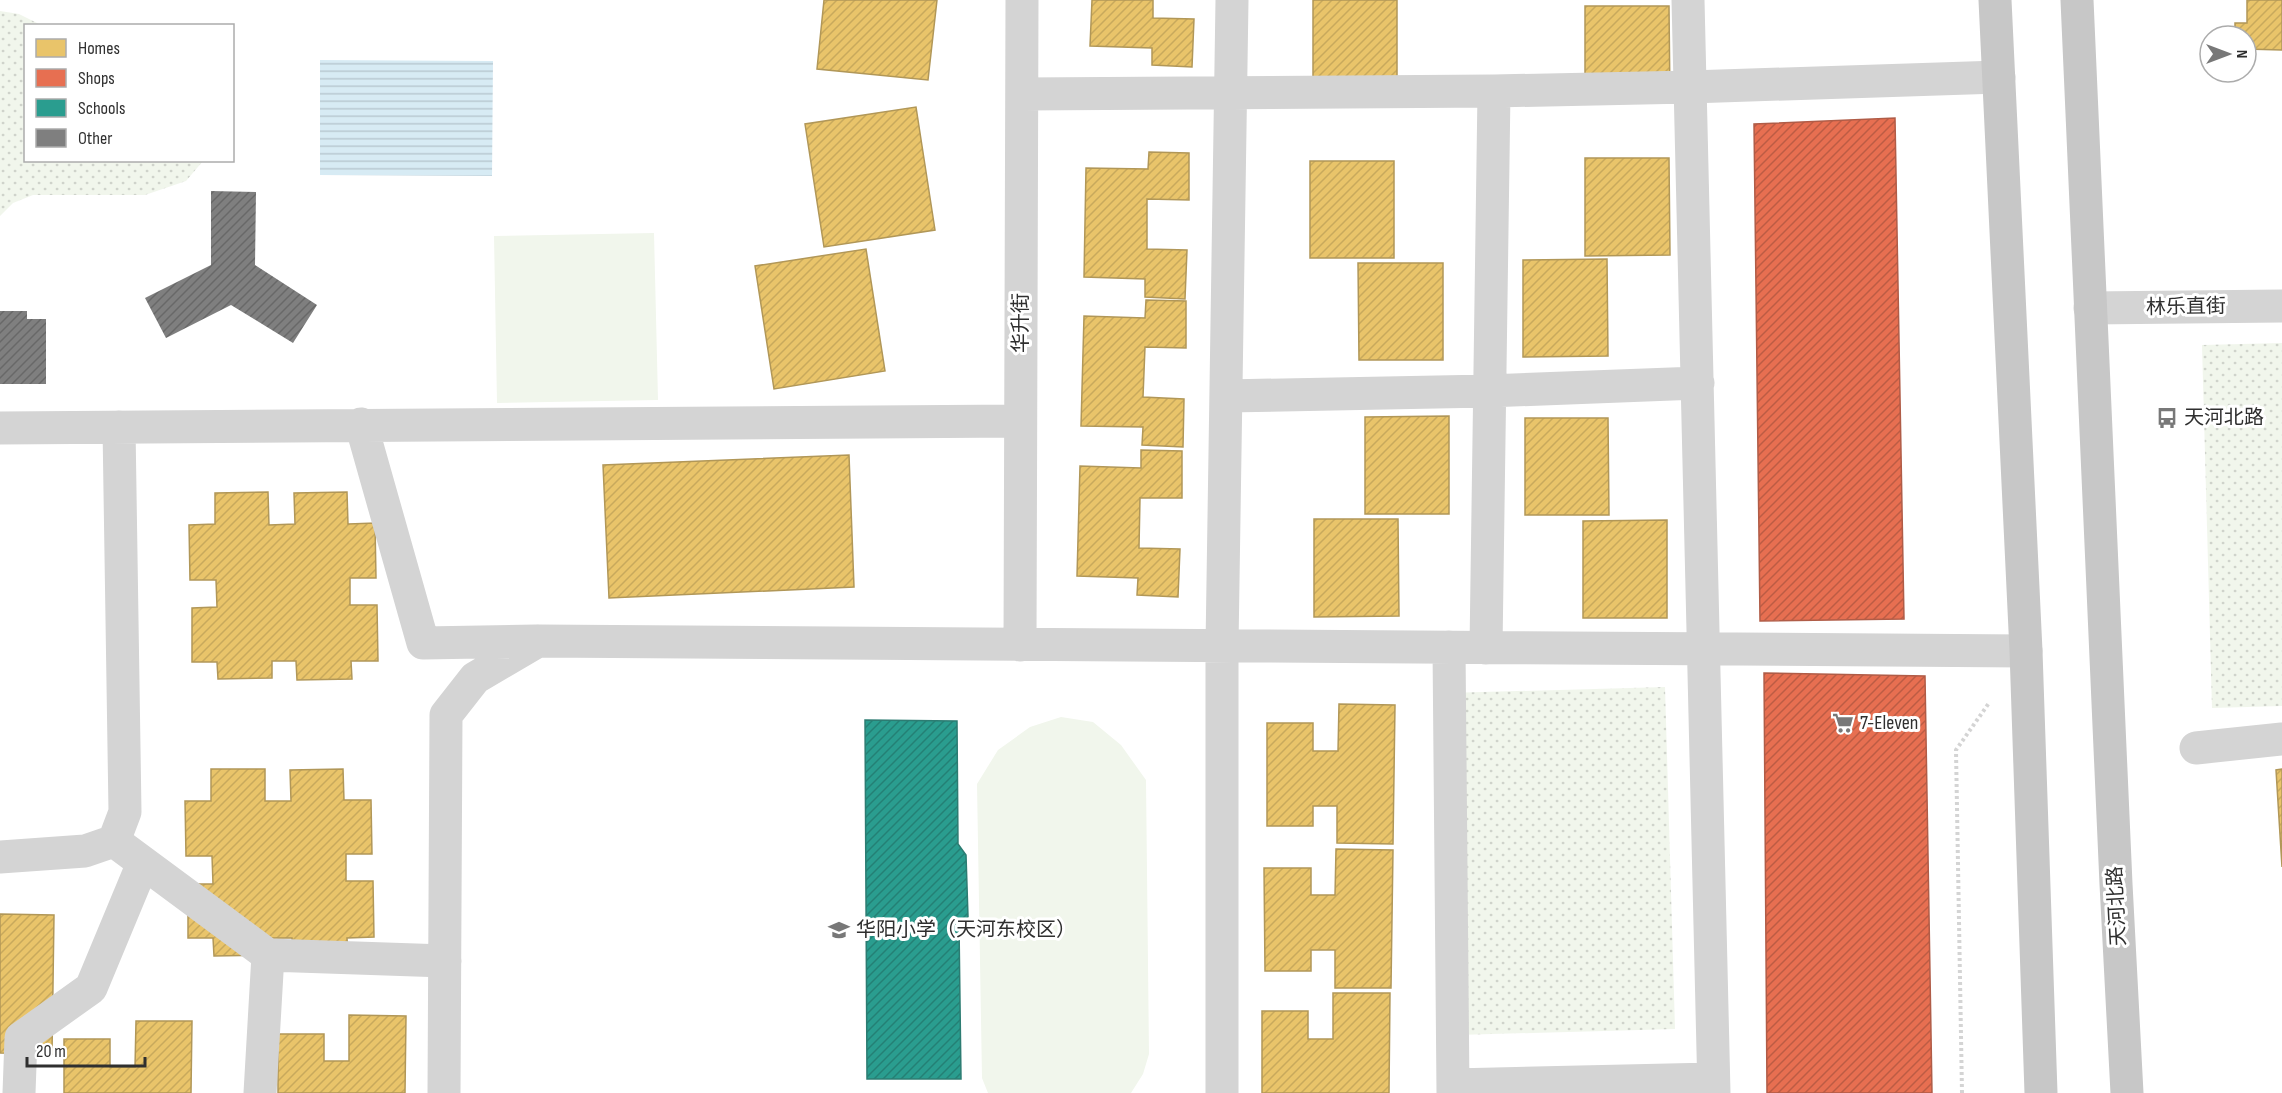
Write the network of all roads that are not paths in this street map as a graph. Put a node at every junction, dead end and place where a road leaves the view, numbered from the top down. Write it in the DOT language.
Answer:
graph roads {
  1 [pos="1022,0"];
  2 [pos="1232,0"];
  3 [pos="1688,0"];
  4 [pos="1995,0"];
  5 [pos="2077,0"];
  6 [pos="1998,77"];
  7 [pos="1690,87"];
  8 [pos="1494,91"];
  9 [pos="1232,93"];
  10 [pos="1022,94"];
  11 [pos="2282,306"];
  12 [pos="2090,308"];
  13 [pos="1698,383"];
  14 [pos="1488,391"];
  15 [pos="1226,396"];
  16 [pos="1020,421"];
  17 [pos="361,424"];
  18 [pos="119,427"];
  19 [pos="0,428"];
  20 [pos="538,641"];
  21 [pos="1020,645"];
  22 [pos="1222,646"];
  23 [pos="1449,647"];
  24 [pos="1486,648"];
  25 [pos="1704,649"];
  26 [pos="2026,651"];
  27 [pos="2282,739"];
  28 [pos="2196,748"];
  29 [pos="114,841"];
  30 [pos="0,857"];
  31 [pos="143,862"];
  32 [pos="268,955"];
  33 [pos="445,961"];
  34 [pos="13,1075"];
  35 [pos="1714,1086"];
  36 [pos="1453,1089"];
  37 [pos="260,1093"];
  38 [pos="444,1093"];
  39 [pos="1222,1093"];
  40 [pos="2040,1093"];
  41 [pos="2127,1093"];
  1 -- 10 [label="street, 华升街"];
  2 -- 9 [label="street"];
  3 -- 7 [label="street"];
  4 -- 6 [label="main road"];
  5 -- 12 [label="main road, 天河北路"];
  6 -- 7 [label="street"];
  6 -- 26 [label="main road"];
  7 -- 8 [label="street"];
  7 -- 13 [label="street"];
  8 -- 9 [label="street"];
  8 -- 14 [label="street"];
  9 -- 10 [label="street"];
  9 -- 15 [label="street"];
  10 -- 16 [label="street, 华升街"];
  11 -- 12 [label="street, 林乐直街"];
  12 -- 41 [label="main road, 天河北路"];
  13 -- 14 [label="street"];
  13 -- 25 [label="street"];
  14 -- 15 [label="street"];
  14 -- 24 [label="street"];
  15 -- 22 [label="street"];
  16 -- 17 [label="street"];
  16 -- 21 [label="street, 华升街"];
  17 -- 18 [label="street"];
  17 -- 20 [label="street"];
  18 -- 19 [label="street"];
  18 -- 29 [label="street"];
  20 -- 21 [label="street"];
  20 -- 33 [label="street"];
  21 -- 22 [label="street"];
  22 -- 23 [label="street"];
  22 -- 39 [label="street"];
  23 -- 24 [label="street"];
  23 -- 36 [label="street"];
  24 -- 25 [label="street"];
  25 -- 26 [label="street"];
  25 -- 35 [label="street"];
  26 -- 40 [label="main road"];
  27 -- 28 [label="street"];
  29 -- 30 [label="street"];
  29 -- 31 [label="street"];
  31 -- 32 [label="street"];
  31 -- 34 [label="street"];
  32 -- 33 [label="street"];
  32 -- 37 [label="street"];
  33 -- 38 [label="street"];
  35 -- 36 [label="street"];
}
